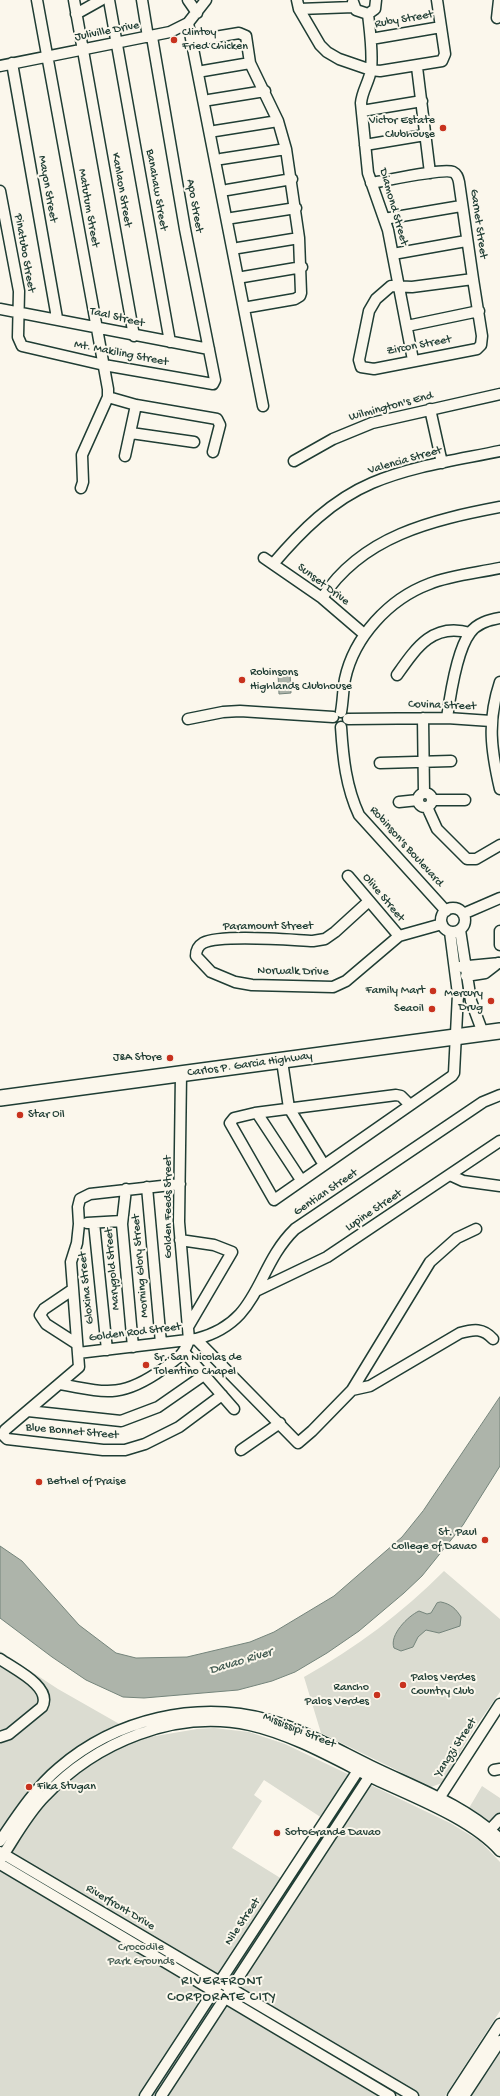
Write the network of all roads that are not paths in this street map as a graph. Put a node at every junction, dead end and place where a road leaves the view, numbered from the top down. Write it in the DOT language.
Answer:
graph roads {
  1 [pos="37,0"];
  2 [pos="74,0"];
  3 [pos="101,0"];
  4 [pos="109,0"];
  5 [pos="142,0"];
  6 [pos="188,0"];
  7 [pos="378,0"];
  8 [pos="437,0"];
  9 [pos="499,0"];
  10 [pos="203,1"];
  11 [pos="354,3"];
  12 [pos="298,5"];
  13 [pos="76,14"];
  14 [pos="368,14"];
  15 [pos="192,18"];
  16 [pos="497,18"];
  17 [pos="441,27"];
  18 [pos="150,37"];
  19 [pos="371,39"];
  20 [pos="197,40"];
  21 [pos="117,43"];
  22 [pos="83,50"];
  23 [pos="48,56"];
  24 [pos="12,63"];
  25 [pos="250,63"];
  26 [pos="0,66"];
  27 [pos="416,67"];
  28 [pos="371,70"];
  29 [pos="203,71"];
  30 [pos="265,91"];
  31 [pos="209,100"];
  32 [pos="422,101"];
  33 [pos="362,111"];
  34 [pos="278,121"];
  35 [pos="215,131"];
  36 [pos="425,135"];
  37 [pos="365,146"];
  38 [pos="286,149"];
  39 [pos="220,159"];
  40 [pos="430,173"];
  41 [pos="292,179"];
  42 [pos="371,183"];
  43 [pos="226,190"];
  44 [pos="0,191"];
  45 [pos="462,206"];
  46 [pos="296,208"];
  47 [pos="232,218"];
  48 [pos="384,219"];
  49 [pos="299,238"];
  50 [pos="466,242"];
  51 [pos="238,248"];
  52 [pos="393,254"];
  53 [pos="302,267"];
  54 [pos="244,277"];
  55 [pos="472,279"];
  56 [pos="400,286"];
  57 [pos="249,307"];
  58 [pos="0,308"];
  59 [pos="479,311"];
  60 [pos="19,312"];
  61 [pos="57,318"];
  62 [pos="407,326"];
  63 [pos="96,327"];
  64 [pos="134,336"];
  65 [pos="170,342"];
  66 [pos="19,344"];
  67 [pos="481,345"];
  68 [pos="208,349"];
  69 [pos="413,360"];
  70 [pos="104,365"];
  71 [pos="216,380"];
  72 [pos="264,380"];
  73 [pos="500,394"];
  74 [pos="108,397"];
  75 [pos="136,405"];
  76 [pos="262,406"];
  77 [pos="430,409"];
  78 [pos="131,433"];
  79 [pos="194,442"];
  80 [pos="500,451"];
  81 [pos="213,452"];
  82 [pos="124,456"];
  83 [pos="294,461"];
  84 [pos="442,463"];
  85 [pos="81,488"];
  86 [pos="500,507"];
  87 [pos="264,558"];
  88 [pos="273,564"];
  89 [pos="500,568"];
  90 [pos="322,598"];
  91 [pos="500,618"];
  92 [pos="470,633"];
  93 [pos="364,634"];
  94 [pos="397,675"];
  95 [pos="500,682"];
  96 [pos="341,716"];
  97 [pos="423,718"];
  98 [pos="447,718"];
  99 [pos="188,720"];
  100 [pos="491,721"];
  101 [pos="451,761"];
  102 [pos="422,762"];
  103 [pos="380,763"];
  104 [pos="500,789"];
  105 [pos="421,797"];
  106 [pos="465,800"];
  107 [pos="399,802"];
  108 [pos="430,804"];
  109 [pos="500,846"];
  110 [pos="348,876"];
  111 [pos="500,898"];
  112 [pos="369,901"];
  113 [pos="446,911"];
  114 [pos="463,914"];
  115 [pos="442,924"];
  116 [pos="455,931"];
  117 [pos="500,931"];
  118 [pos="399,936"];
  119 [pos="201,944"];
  120 [pos="500,946"];
  121 [pos="499,963"];
  122 [pos="462,970"];
  123 [pos="463,993"];
  124 [pos="500,1031"];
  125 [pos="483,1033"];
  126 [pos="456,1037"];
  127 [pos="282,1061"];
  128 [pos="181,1074"];
  129 [pos="500,1095"];
  130 [pos="0,1098"];
  131 [pos="410,1105"];
  132 [pos="289,1108"];
  133 [pos="257,1113"];
  134 [pos="500,1141"];
  135 [pos="324,1165"];
  136 [pos="450,1175"];
  137 [pos="301,1180"];
  138 [pos="180,1184"];
  139 [pos="500,1186"];
  140 [pos="147,1187"];
  141 [pos="126,1189"];
  142 [pos="122,1221"];
  143 [pos="94,1223"];
  144 [pos="79,1224"];
  145 [pos="476,1229"];
  146 [pos="180,1240"];
  147 [pos="72,1290"];
  148 [pos="256,1291"];
  149 [pos="188,1327"];
  150 [pos="493,1339"];
  151 [pos="192,1340"];
  152 [pos="161,1343"];
  153 [pos="133,1347"];
  154 [pos="78,1348"];
  155 [pos="106,1350"];
  156 [pos="185,1353"];
  157 [pos="204,1375"];
  158 [pos="60,1384"];
  159 [pos="352,1390"];
  160 [pos="222,1395"];
  161 [pos="234,1408"];
  162 [pos="28,1411"];
  163 [pos="280,1423"];
  164 [pos="241,1450"];
  165 [pos="0,1659"];
  166 [pos="500,1704"];
  167 [pos="289,1733"];
  168 [pos="0,1737"];
  169 [pos="360,1766"];
  170 [pos="372,1772"];
  171 [pos="436,1803"];
  172 [pos="500,1819"];
  173 [pos="493,1835"];
  174 [pos="0,1841"];
  175 [pos="500,1850"];
  176 [pos="1,1856"];
  177 [pos="0,1864"];
  178 [pos="220,1982"];
  179 [pos="231,1989"];
  180 [pos="214,1991"];
  181 [pos="225,1998"];
  182 [pos="500,2024"];
  183 [pos="500,2041"];
  184 [pos="145,2096"];
  185 [pos="161,2096"];
  186 [pos="390,2096"];
  187 [pos="413,2096"];
  188 [pos="453,2096"];
  189 [pos="464,2096"];
  1 -- 23 [label="street, Matutum Street"];
  2 -- 13 [label="street, Kanlaon Street"];
  3 -- 13 [label="street"];
  4 -- 21 [label="street, Banahaw Street"];
  5 -- 18 [label="street, Apo Street"];
  6 -- 15 [label="street"];
  7 -- 14 [label="street"];
  8 -- 17 [label="street"];
  9 -- 16 [label="street"];
  10 -- 15 [label="street, Juliville Drive"];
  11 -- 12 [label="street"];
  11 -- 14 [label="street"];
  12 -- 28 [label="street"];
  13 -- 22 [label="street, Kanlaon Street"];
  14 -- 19 [label="street, Diamond Street"];
  15 -- 18 [label="street, Juliville Drive"];
  15 -- 20 [label="street"];
  15 -- 76 [label="street"];
  17 -- 19 [label="street, Ruby Street"];
  17 -- 27 [label="street"];
  18 -- 21 [label="street, Juliville Drive"];
  18 -- 68 [label="street, Apo Street"];
  19 -- 28 [label="street, Diamond Street"];
  20 -- 25 [label="street"];
  20 -- 29 [label="street"];
  21 -- 22 [label="street, Juliville Drive"];
  21 -- 65 [label="street, Banahaw Street"];
  22 -- 23 [label="street, Juliville Drive"];
  22 -- 64 [label="street, Kanlaon Street"];
  23 -- 24 [label="street, Juliville Drive"];
  23 -- 63 [label="street, Matutum Street"];
  24 -- 26 [label="street, Juliville Drive"];
  24 -- 61 [label="street, Mayon Street"];
  25 -- 29 [label="street"];
  25 -- 30 [label="street"];
  27 -- 28 [label="street"];
  27 -- 32 [label="street"];
  28 -- 33 [label="street, Diamond Street"];
  29 -- 31 [label="street"];
  30 -- 31 [label="street"];
  30 -- 34 [label="street"];
  31 -- 35 [label="street"];
  32 -- 33 [label="street"];
  32 -- 36 [label="street"];
  33 -- 37 [label="street, Diamond Street"];
  34 -- 35 [label="street"];
  34 -- 38 [label="street"];
  35 -- 39 [label="street"];
  36 -- 37 [label="street"];
  36 -- 40 [label="street"];
  37 -- 42 [label="street, Diamond Street"];
  38 -- 39 [label="street"];
  38 -- 41 [label="street"];
  39 -- 43 [label="street"];
  40 -- 42 [label="street"];
  40 -- 45 [label="street, Garnet Street"];
  41 -- 43 [label="street"];
  41 -- 46 [label="street"];
  42 -- 48 [label="street, Diamond Street"];
  43 -- 47 [label="street"];
  44 -- 60 [label="street, Pinatubo Street"];
  45 -- 48 [label="street"];
  45 -- 50 [label="street, Garnet Street"];
  46 -- 47 [label="street"];
  46 -- 49 [label="street"];
  47 -- 51 [label="street"];
  48 -- 52 [label="street, Diamond Street"];
  49 -- 51 [label="street"];
  49 -- 53 [label="street"];
  50 -- 52 [label="street"];
  50 -- 55 [label="street, Garnet Street"];
  51 -- 54 [label="street"];
  52 -- 56 [label="street, Diamond Street"];
  53 -- 54 [label="street"];
  53 -- 57 [label="street"];
  54 -- 57 [label="street"];
  55 -- 56 [label="street"];
  55 -- 59 [label="street, Garnet Street"];
  56 -- 62 [label="street, Diamond Street"];
  56 -- 69 [label="street, Zircon Street"];
  57 -- 72 [label="street"];
  58 -- 60 [label="street, Taal Street"];
  59 -- 62 [label="street"];
  59 -- 67 [label="street, Garnet Street"];
  60 -- 61 [label="street, Taal Street"];
  60 -- 66 [label="street, Pinatubo Street"];
  61 -- 63 [label="street, Taal Street"];
  62 -- 69 [label="street, Diamond Street"];
  63 -- 64 [label="street, Taal Street"];
  63 -- 70 [label="street, Matutum Street"];
  64 -- 65 [label="street, Taal Street"];
  65 -- 68 [label="street, Taal Street"];
  66 -- 70 [label="street, Mt. Makiling Street"];
  67 -- 69 [label="street, Zircon Street"];
  68 -- 71 [label="street, Apo Street"];
  70 -- 71 [label="street, Mt. Makiling Street"];
  70 -- 74 [label="street, Matutum Street"];
  73 -- 77 [label="street, Wilmington's End"];
  74 -- 75 [label="street"];
  74 -- 85 [label="street"];
  75 -- 78 [label="street"];
  75 -- 81 [label="street"];
  77 -- 83 [label="street, Wilmington's End"];
  77 -- 84 [label="street"];
  78 -- 79 [label="street"];
  78 -- 82 [label="street"];
  80 -- 84 [label="street, Valencia Street"];
  84 -- 88 [label="street, Valencia Street"];
  86 -- 90 [label="street"];
  87 -- 88 [label="street, Sunset Drive"];
  88 -- 90 [label="street, Sunset Drive"];
  89 -- 93 [label="street"];
  90 -- 93 [label="street, Sunset Drive"];
  91 -- 92 [label="street"];
  92 -- 94 [label="street"];
  92 -- 98 [label="street"];
  93 -- 96 [label="street"];
  95 -- 100 [label="street"];
  96 -- 97 [label="street, Covina Street"];
  96 -- 99 [label="street, Covina Street"];
  96 -- 113 [label="street, Robinson's Boulevard"];
  97 -- 98 [label="street, Covina Street"];
  97 -- 102 [label="street"];
  98 -- 100 [label="street, Covina Street"];
  100 -- 104 [label="street, Covina Street"];
  101 -- 102 [label="street"];
  102 -- 103 [label="street"];
  102 -- 105 [label="street"];
  105 -- 107 [label="street"];
  105 -- 108 [label="street"];
  106 -- 108 [label="street"];
  108 -- 109 [label="street"];
  110 -- 112 [label="street, Olive Street"];
  111 -- 114 [label="street"];
  112 -- 118 [label="street, Olive Street"];
  112 -- 119 [label="street, Paramount Street"];
  113 -- 114 [label="street"];
  113 -- 115 [label="street"];
  114 -- 116 [label="street"];
  115 -- 116 [label="street"];
  115 -- 118 [label="street, Norwalk Drive"];
  116 -- 122 [label="street"];
  117 -- 120 [label="street"];
  118 -- 119 [label="street, Norwalk Drive"];
  121 -- 122 [label="street"];
  122 -- 123 [label="street"];
  122 -- 123 [label="street"];
  123 -- 125 [label="street"];
  123 -- 126 [label="street"];
  124 -- 125 [label="highway, Carlos P. Garcia Highway"];
  125 -- 126 [label="highway, Carlos P. Garcia Highway"];
  126 -- 127 [label="highway, Carlos P. Garcia Highway"];
  126 -- 131 [label="street"];
  127 -- 128 [label="highway, Carlos P. Garcia Highway"];
  127 -- 132 [label="street"];
  128 -- 130 [label="highway, Carlos P. Garcia Highway"];
  128 -- 138 [label="street, Golden Feeds Street"];
  129 -- 148 [label="street, Gentian Street"];
  131 -- 132 [label="street"];
  131 -- 135 [label="street"];
  132 -- 133 [label="street"];
  132 -- 135 [label="street"];
  133 -- 137 [label="street"];
  133 -- 137 [label="street"];
  134 -- 136 [label="street, Lupine Street"];
  135 -- 137 [label="street"];
  136 -- 139 [label="street"];
  136 -- 148 [label="street, Lupine Street"];
  138 -- 140 [label="street"];
  138 -- 146 [label="street, Golden Feeds Street"];
  140 -- 141 [label="street"];
  140 -- 152 [label="street, Morning Glory Street"];
  141 -- 142 [label="street, Marygold Street"];
  141 -- 144 [label="street"];
  142 -- 143 [label="street"];
  142 -- 153 [label="street, Marygold Street"];
  143 -- 144 [label="street"];
  143 -- 155 [label="street, Gloxina Street"];
  144 -- 147 [label="street"];
  145 -- 159 [label="street"];
  146 -- 149 [label="street, Golden Feeds Street"];
  146 -- 149 [label="street"];
  147 -- 154 [label="street"];
  147 -- 154 [label="street"];
  148 -- 151 [label="street, Gentian Street"];
  149 -- 151 [label="street, Golden Feeds Street"];
  150 -- 159 [label="street"];
  151 -- 152 [label="street, Golden Rod Street"];
  151 -- 156 [label="street"];
  151 -- 163 [label="street"];
  152 -- 153 [label="street, Golden Rod Street"];
  153 -- 155 [label="street, Golden Rod Street"];
  154 -- 155 [label="street, Golden Rod Street"];
  154 -- 158 [label="street"];
  156 -- 157 [label="street"];
  156 -- 158 [label="street"];
  157 -- 160 [label="street"];
  157 -- 162 [label="street"];
  158 -- 162 [label="street"];
  159 -- 163 [label="street"];
  160 -- 161 [label="street"];
  160 -- 162 [label="street, Blue Bonnet Street"];
  163 -- 164 [label="street"];
  165 -- 168 [label="street"];
  166 -- 171 [label="street, Yangzi Street"];
  167 -- 169 [label="street, Mississipi Street"];
  167 -- 174 [label="street, Mississipi Street"];
  167 -- 176 [label="street, Mississipi Street"];
  169 -- 170 [label="street, Mississipi Street"];
  169 -- 178 [label="street, Nile Street"];
  170 -- 171 [label="street, Mississipi Street"];
  170 -- 179 [label="street"];
  171 -- 173 [label="street, Mississipi Street"];
  172 -- 173 [label="street"];
  173 -- 175 [label="street, Mississipi Street"];
  176 -- 178 [label="street, Riverfront Drive"];
  177 -- 180 [label="street, Riverfront Drive"];
  178 -- 179 [label="street, Riverfront Drive"];
  178 -- 180 [label="street, Nile Street"];
  179 -- 181 [label="street"];
  179 -- 187 [label="street, Riverfront Drive"];
  180 -- 181 [label="street, Riverfront Drive"];
  180 -- 184 [label="street, Nile Street"];
  181 -- 185 [label="street"];
  181 -- 186 [label="street, Riverfront Drive"];
  182 -- 188 [label="street"];
  183 -- 189 [label="street"];
}
